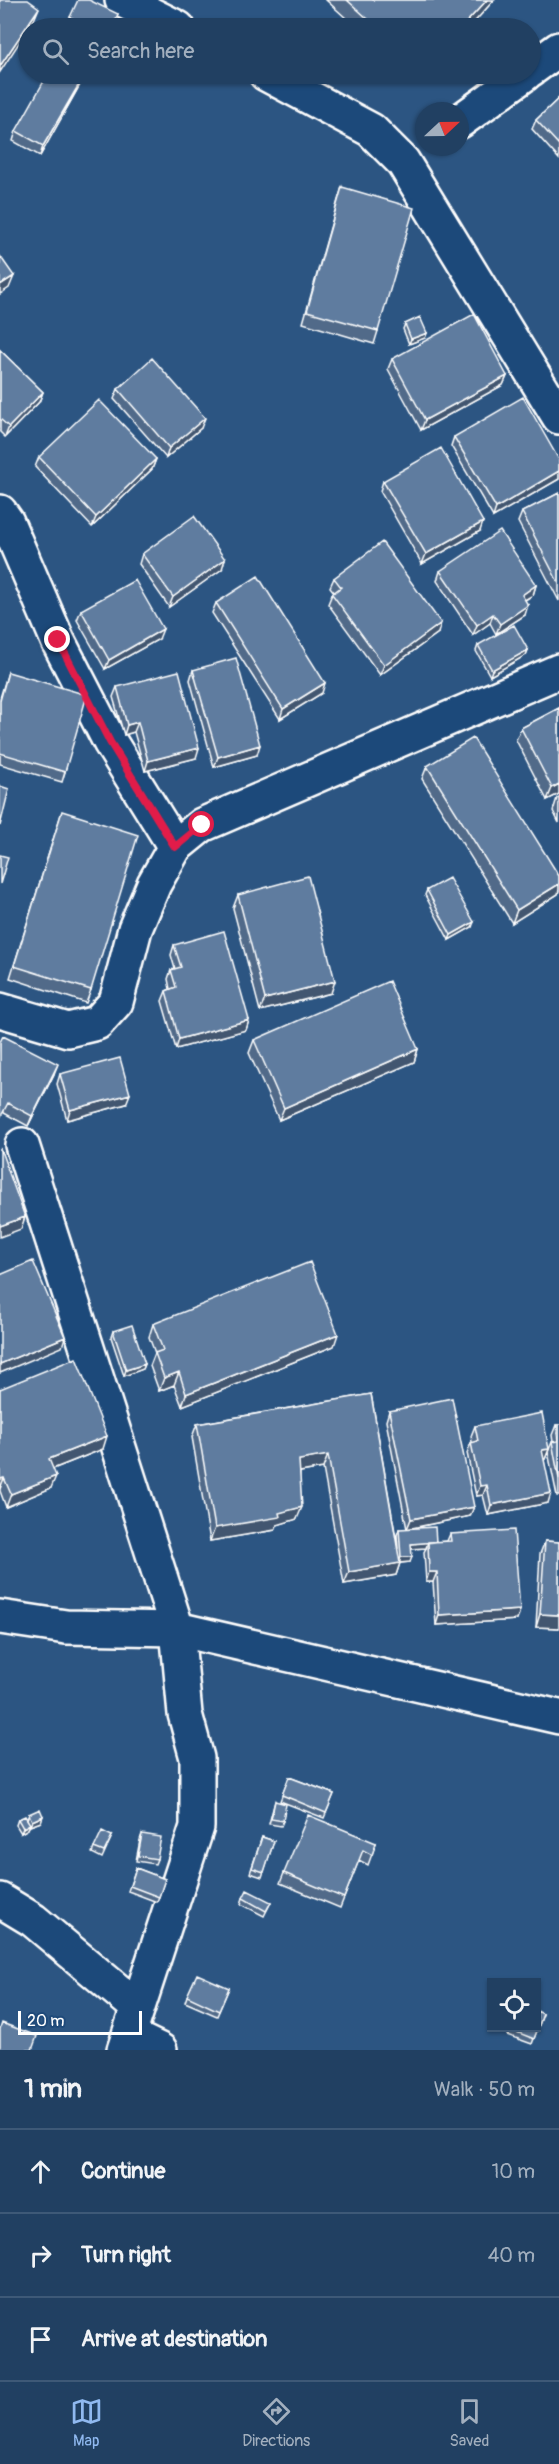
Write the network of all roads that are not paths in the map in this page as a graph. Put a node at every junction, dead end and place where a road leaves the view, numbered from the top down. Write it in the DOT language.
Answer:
graph roads {
  1 [pos="122,0"];
  2 [pos="158,18"];
  3 [pos="559,49"];
  4 [pos="541,62"];
  5 [pos="286,84"];
  6 [pos="511,84"];
  7 [pos="469,114"];
  8 [pos="413,155"];
  9 [pos="559,417"];
  10 [pos="0,512"];
  11 [pos="559,672"];
  12 [pos="175,847"];
  13 [pos="0,1010"];
  14 [pos="22,1145"];
  15 [pos="0,1617"];
  16 [pos="177,1629"];
  17 [pos="559,1718"];
  18 [pos="0,1900"];
  19 [pos="130,2030"];
  20 [pos="160,2050"];
  1 -- 2 [label="street"];
  3 -- 4 [label="street"];
  5 -- 8 [label="street"];
  6 -- 7 [label="street"];
  8 -- 9 [label="street"];
  10 -- 12 [label="street"];
  11 -- 12 [label="street"];
  12 -- 13 [label="street"];
  14 -- 16 [label="street"];
  15 -- 16 [label="street"];
  16 -- 17 [label="street"];
  16 -- 19 [label="street"];
  18 -- 19 [label="street"];
  19 -- 20 [label="street"];
}
